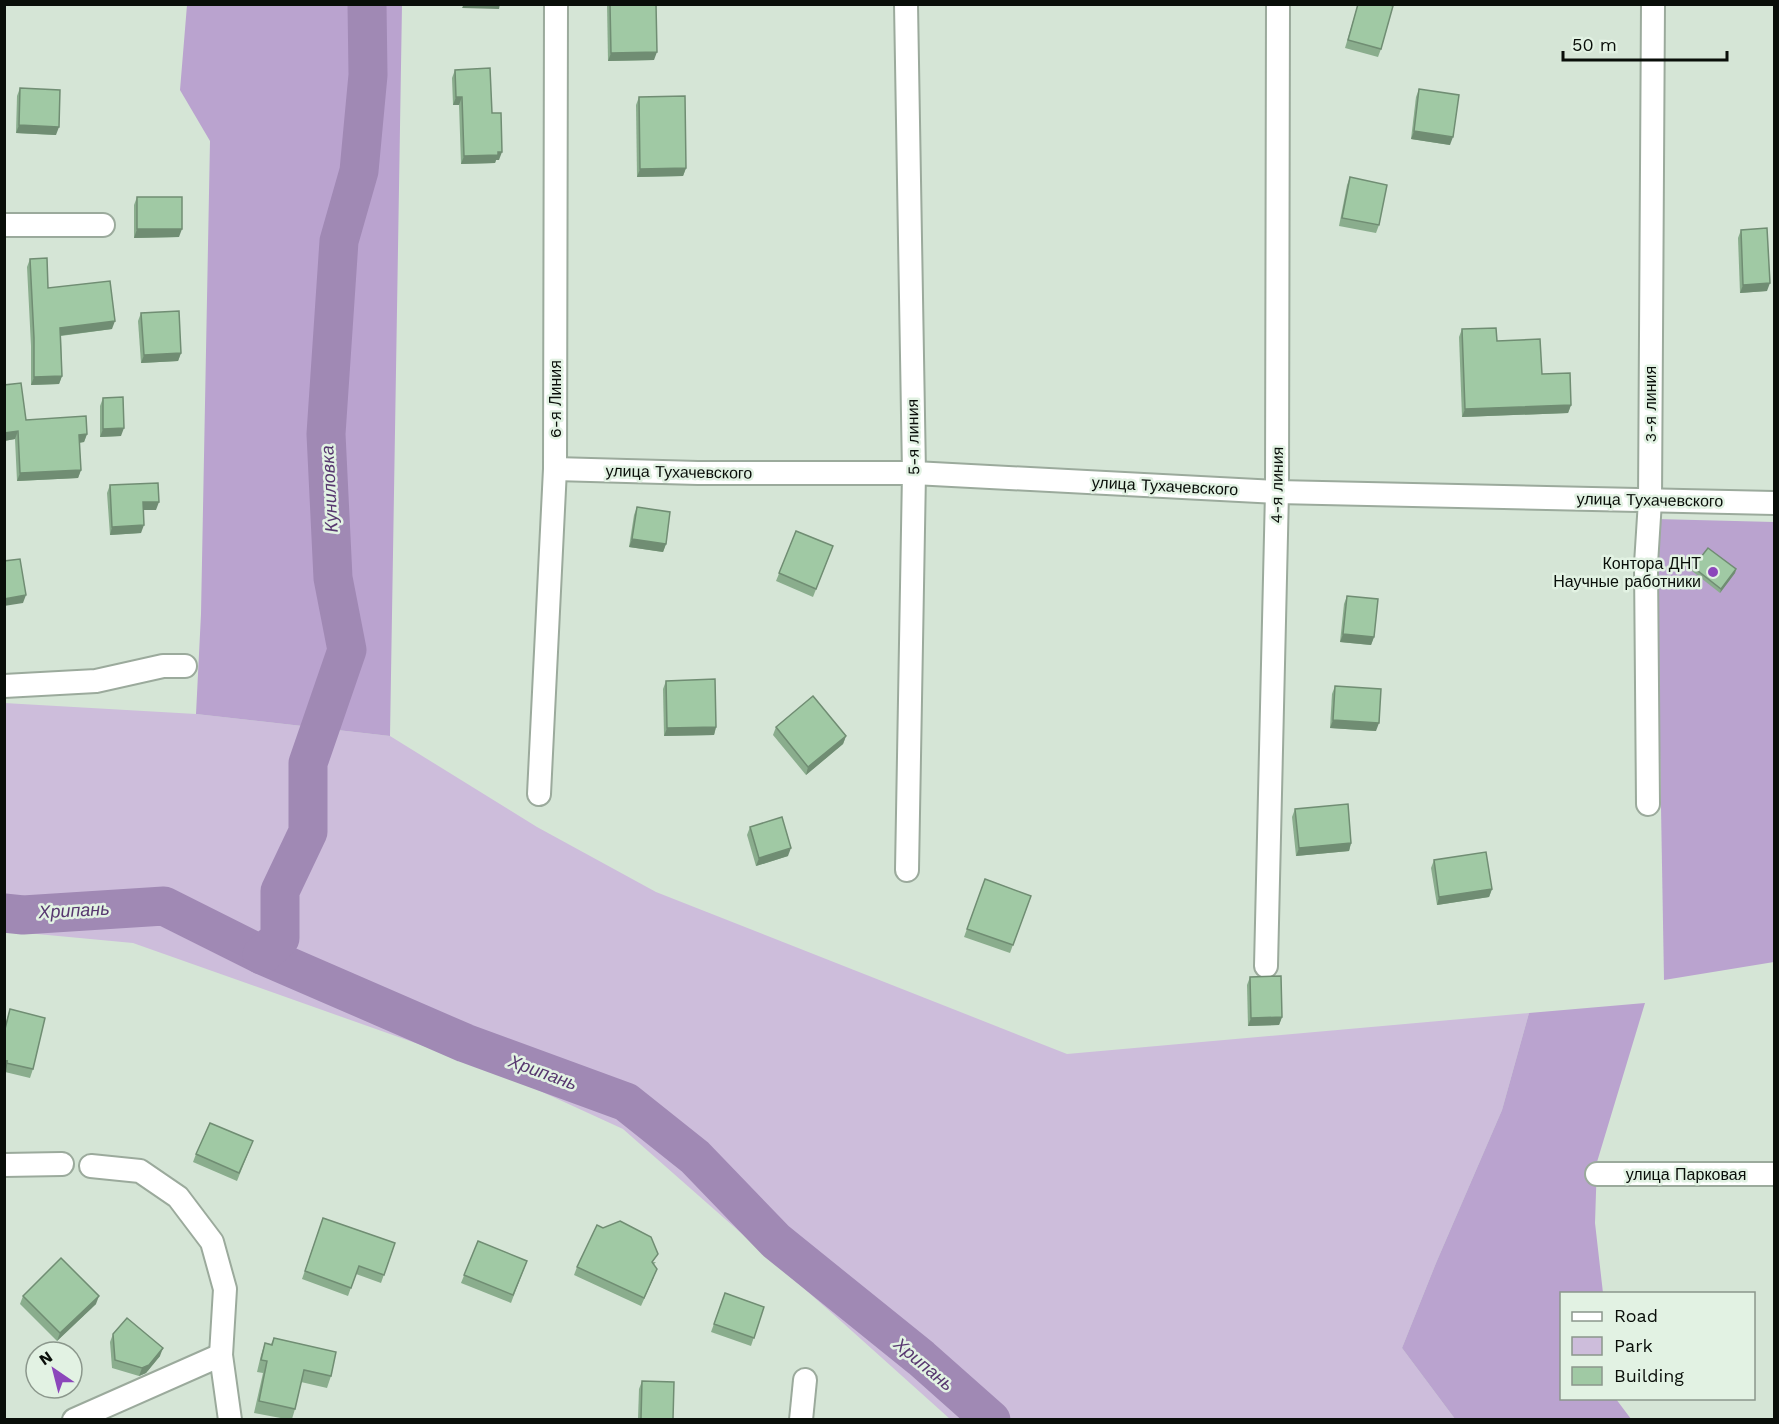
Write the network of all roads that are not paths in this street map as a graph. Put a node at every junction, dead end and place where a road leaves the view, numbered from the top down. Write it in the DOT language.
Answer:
graph roads {
  1 [pos="556,4"];
  2 [pos="906,4"];
  3 [pos="1278,4"];
  4 [pos="1653,4"];
  5 [pos="4,225"];
  6 [pos="103,225"];
  7 [pos="555,470"];
  8 [pos="914,473"];
  9 [pos="1277,492"];
  10 [pos="1650,501"];
  11 [pos="1774,503"];
  12 [pos="185,666"];
  13 [pos="4,686"];
  14 [pos="539,794"];
  15 [pos="1648,804"];
  16 [pos="908,870"];
  17 [pos="1266,966"];
  18 [pos="62,1164"];
  19 [pos="4,1165"];
  20 [pos="91,1166"];
  21 [pos="1597,1174"];
  22 [pos="1774,1174"];
  23 [pos="221,1355"];
  24 [pos="805,1380"];
  25 [pos="74,1419"];
  26 [pos="230,1419"];
  27 [pos="801,1419"];
  1 -- 7 [label="street, 6-я Линия"];
  2 -- 8 [label="street, 5-я линия"];
  3 -- 9 [label="street, 4-я линия"];
  4 -- 10 [label="street, 3-я линия"];
  5 -- 6 [label="street"];
  7 -- 8 [label="street, улица Тухачевского"];
  7 -- 14 [label="street, 6-я Линия"];
  8 -- 9 [label="street, улица Тухачевского"];
  8 -- 16 [label="street, 5-я линия"];
  9 -- 10 [label="street, улица Тухачевского"];
  9 -- 17 [label="street, 4-я линия"];
  10 -- 11 [label="street, улица Тухачевского"];
  10 -- 15 [label="street, 3-я линия"];
  12 -- 13 [label="street"];
  18 -- 19 [label="street"];
  20 -- 23 [label="street"];
  21 -- 22 [label="street, улица Парковая"];
  23 -- 25 [label="street"];
  23 -- 26 [label="street"];
  24 -- 27 [label="street"];
}
